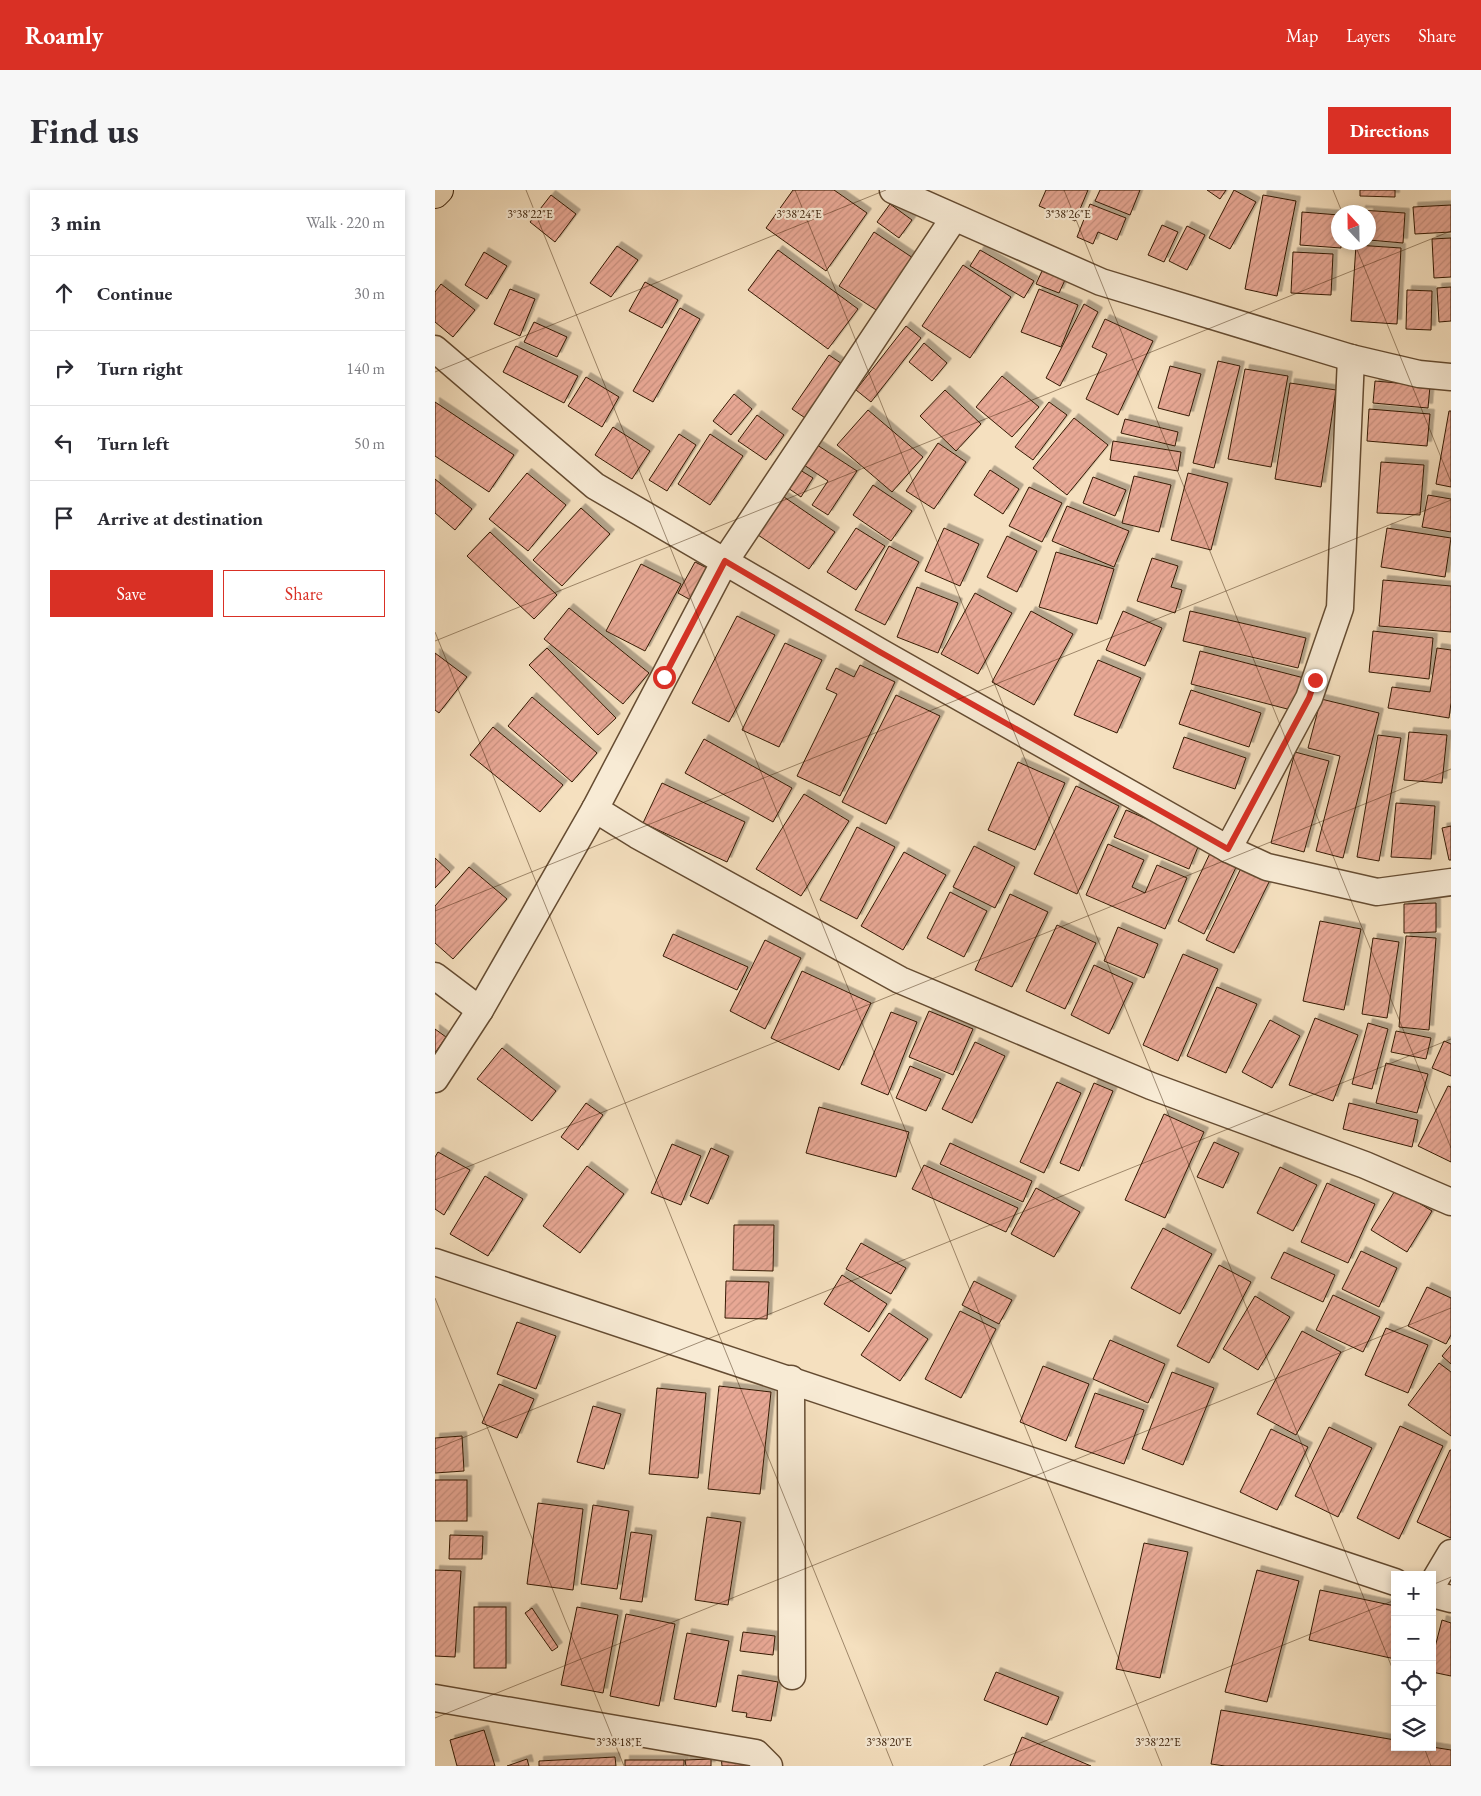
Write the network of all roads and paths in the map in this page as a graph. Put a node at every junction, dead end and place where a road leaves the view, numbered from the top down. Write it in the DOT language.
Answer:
graph roads {
  1 [pos="439,190"];
  2 [pos="893,190"];
  3 [pos="435,194"];
  4 [pos="954,218"];
  5 [pos="435,349"];
  6 [pos="1351,358"];
  7 [pos="1451,377"];
  8 [pos="725,561"];
  9 [pos="595,810"];
  10 [pos="1228,849"];
  11 [pos="1451,882"];
  12 [pos="435,976"];
  13 [pos="480,1010"];
  14 [pos="435,1079"];
  15 [pos="1451,1202"];
  16 [pos="435,1262"];
  17 [pos="791,1379"];
  18 [pos="1451,1553"];
  19 [pos="1436,1578"];
  20 [pos="1391,1581"];
  21 [pos="1436,1595"];
  22 [pos="1451,1599"];
  23 [pos="792,1676"];
  24 [pos="435,1698"];
  25 [pos="769,1766"];
  1 -- 3 [label="highway"];
  2 -- 4 [label="street"];
  4 -- 6 [label="street"];
  4 -- 8 [label="street"];
  5 -- 8 [label="street"];
  6 -- 7 [label="street"];
  6 -- 10 [label="street"];
  8 -- 9 [label="street"];
  8 -- 10 [label="street"];
  9 -- 13 [label="street"];
  9 -- 15 [label="street"];
  10 -- 11 [label="street"];
  12 -- 13 [label="street"];
  13 -- 14 [label="street"];
  16 -- 17 [label="street"];
  17 -- 20 [label="street"];
  17 -- 23 [label="street"];
  18 -- 19 [label="street"];
  21 -- 22 [label="street"];
  24 -- 25 [label="street"];
}
